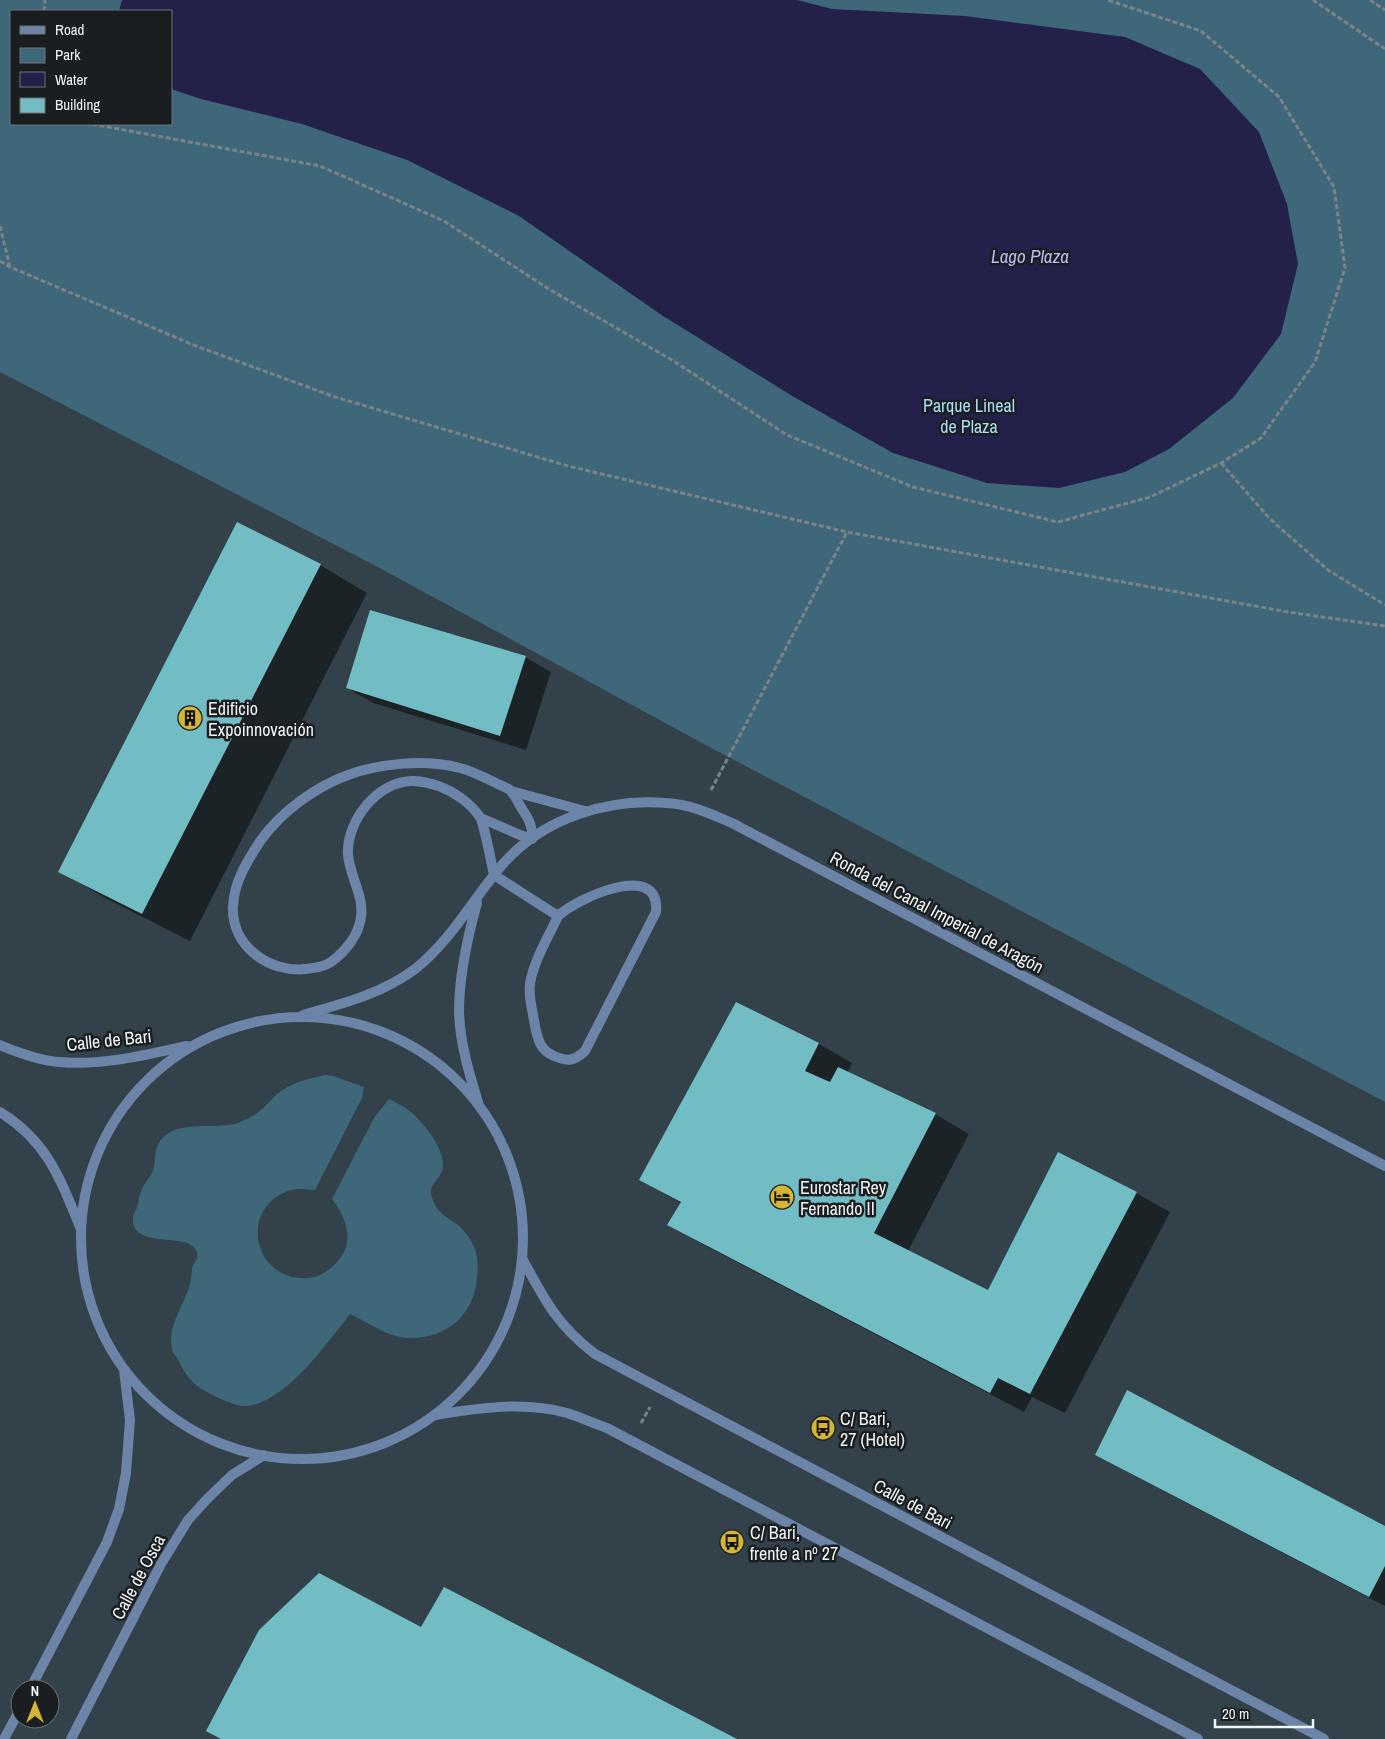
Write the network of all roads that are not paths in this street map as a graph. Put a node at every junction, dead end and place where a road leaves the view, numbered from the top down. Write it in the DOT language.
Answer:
graph roads {
  1 [pos="511,791"];
  2 [pos="585,811"];
  3 [pos="481,818"];
  4 [pos="532,839"];
  5 [pos="494,874"];
  6 [pos="478,897"];
  7 [pos="558,916"];
  8 [pos="297,1016"];
  9 [pos="0,1045"];
  10 [pos="193,1045"];
  11 [pos="478,1104"];
  12 [pos="0,1112"];
  13 [pos="1385,1166"];
  14 [pos="80,1228"];
  15 [pos="522,1258"];
  16 [pos="124,1370"];
  17 [pos="434,1415"];
  18 [pos="264,1455"];
  19 [pos="35,1679"];
  20 [pos="10,1727"];
  21 [pos="4,1739"];
  22 [pos="71,1739"];
  23 [pos="1198,1739"];
  24 [pos="1324,1739"];
  1 -- 2 [label="street"];
  1 -- 3 [label="street"];
  1 -- 4 [label="street"];
  2 -- 4 [label="street, Ronda del Canal Imperial de Aragón"];
  2 -- 13 [label="street, Ronda del Canal Imperial de Aragón"];
  3 -- 4 [label="street"];
  3 -- 5 [label="street"];
  4 -- 5 [label="street, Ronda del Canal Imperial de Aragón"];
  5 -- 6 [label="street, Ronda del Canal Imperial de Aragón"];
  5 -- 7 [label="street"];
  6 -- 8 [label="street, Ronda del Canal Imperial de Aragón"];
  6 -- 11 [label="street, Ronda del Canal Imperial de Aragón"];
  7 -- 7 [label="street"];
  8 -- 10 [label="street"];
  8 -- 11 [label="street"];
  9 -- 10 [label="street, Calle de Bari"];
  10 -- 14 [label="street"];
  11 -- 15 [label="street"];
  12 -- 14 [label="street"];
  14 -- 16 [label="street"];
  15 -- 17 [label="street"];
  15 -- 24 [label="street, Calle de Bari"];
  16 -- 18 [label="street"];
  16 -- 19 [label="street"];
  17 -- 18 [label="street"];
  17 -- 23 [label="street"];
  18 -- 22 [label="street, Calle de Osca"];
  20 -- 21 [label="street"];
}
